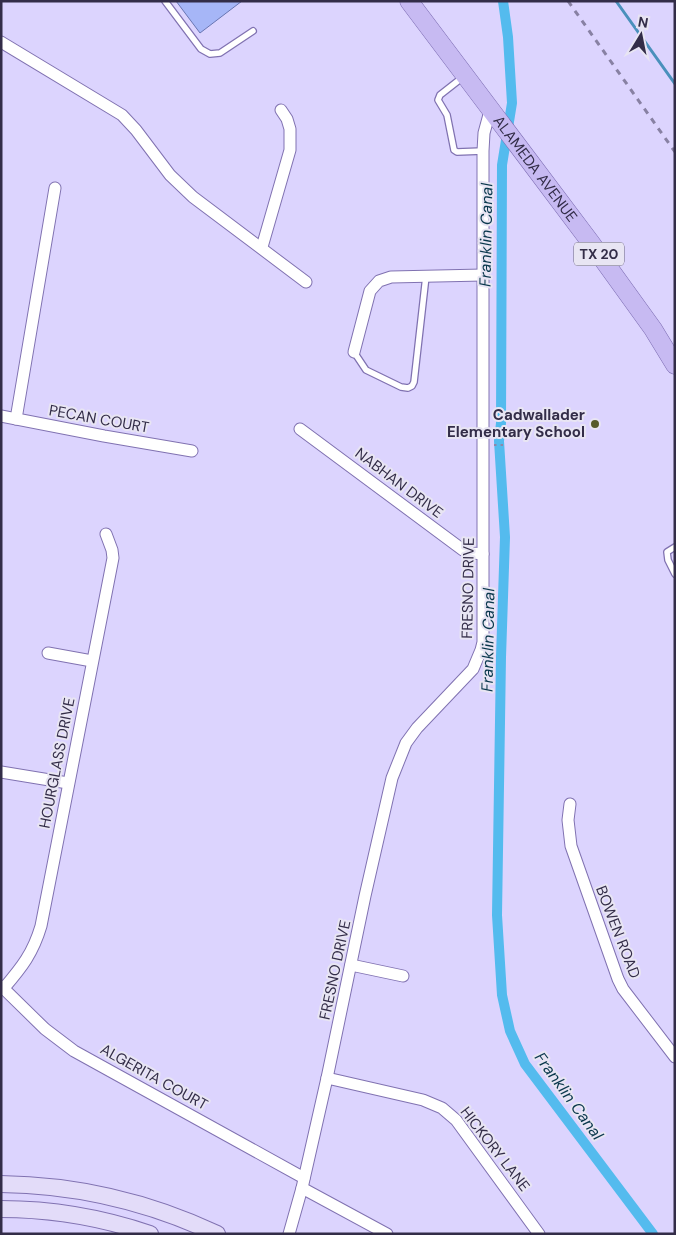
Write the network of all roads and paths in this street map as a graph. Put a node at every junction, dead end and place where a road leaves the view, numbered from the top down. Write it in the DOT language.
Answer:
graph roads {
  1 [pos="165,1"];
  2 [pos="409,1"];
  3 [pos="253,31"];
  4 [pos="1,42"];
  5 [pos="464,76"];
  6 [pos="281,110"];
  7 [pos="493,114"];
  8 [pos="483,151"];
  9 [pos="55,188"];
  10 [pos="262,248"];
  11 [pos="483,274"];
  12 [pos="426,276"];
  13 [pos="306,282"];
  14 [pos="354,352"];
  15 [pos="675,364"];
  16 [pos="1,416"];
  17 [pos="16,419"];
  18 [pos="300,429"];
  19 [pos="491,445"];
  20 [pos="507,445"];
  21 [pos="192,451"];
  22 [pos="106,534"];
  23 [pos="675,547"];
  24 [pos="483,554"];
  25 [pos="675,574"];
  26 [pos="48,653"];
  27 [pos="92,661"];
  28 [pos="1,772"];
  29 [pos="68,783"];
  30 [pos="570,804"];
  31 [pos="351,965"];
  32 [pos="403,976"];
  33 [pos="2,987"];
  34 [pos="675,1057"];
  35 [pos="328,1078"];
  36 [pos="303,1183"];
  37 [pos="1,1184"];
  38 [pos="1,1209"];
  39 [pos="535,1232"];
  40 [pos="150,1234"];
  41 [pos="217,1234"];
  42 [pos="289,1234"];
  43 [pos="387,1234"];
  1 -- 3 [label="lane"];
  2 -- 5 [label="main road, ALAMEDA AVENUE / TX 20"];
  4 -- 10 [label="street"];
  5 -- 7 [label="main road, ALAMEDA AVENUE / TX 20"];
  5 -- 8 [label="lane"];
  6 -- 10 [label="street"];
  7 -- 8 [label="street, FRESNO DRIVE"];
  7 -- 15 [label="main road, ALAMEDA AVENUE / TX 20"];
  8 -- 11 [label="street, FRESNO DRIVE"];
  9 -- 17 [label="street"];
  10 -- 13 [label="street"];
  11 -- 12 [label="street"];
  11 -- 24 [label="street, FRESNO DRIVE"];
  12 -- 14 [label="street"];
  12 -- 14 [label="lane"];
  16 -- 17 [label="street, PECAN COURT"];
  17 -- 21 [label="street, PECAN COURT"];
  18 -- 24 [label="street, NABHAN DRIVE"];
  19 -- 20 [label="path"];
  22 -- 27 [label="street, HOURGLASS DRIVE"];
  23 -- 25 [label="lane"];
  24 -- 31 [label="street, FRESNO DRIVE"];
  26 -- 27 [label="street"];
  27 -- 29 [label="street, HOURGLASS DRIVE"];
  28 -- 29 [label="street"];
  29 -- 33 [label="street, HOURGLASS DRIVE"];
  30 -- 34 [label="street, BOWEN ROAD"];
  31 -- 32 [label="street"];
  31 -- 35 [label="street, FRESNO DRIVE"];
  33 -- 36 [label="street, ALGERITA COURT"];
  35 -- 36 [label="street, FRESNO DRIVE"];
  35 -- 39 [label="street, HICKORY LANE"];
  36 -- 42 [label="street, FRESNO DRIVE"];
  36 -- 43 [label="street, ALGERITA COURT"];
  37 -- 41 [label="main road"];
  38 -- 40 [label="main road"];
}
